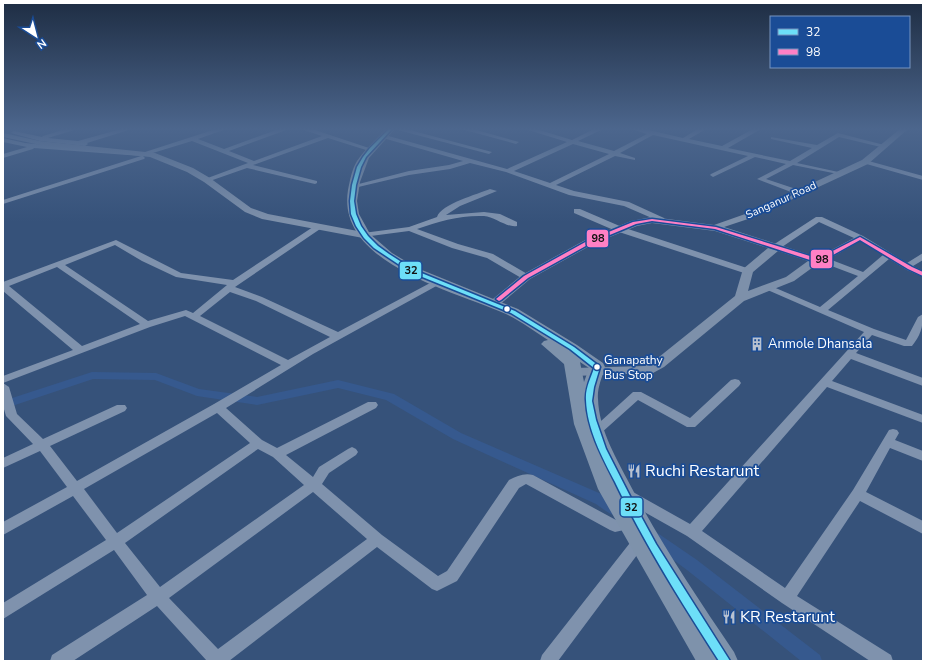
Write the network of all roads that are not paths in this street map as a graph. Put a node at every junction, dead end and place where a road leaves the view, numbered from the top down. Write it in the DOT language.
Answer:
graph roads {
  1 [pos="131,160"];
  2 [pos="164,160"];
  3 [pos="242,160"];
  4 [pos="265,160"];
  5 [pos="358,160"];
  6 [pos="363,160"];
  7 [pos="472,160"];
  8 [pos="533,160"];
  9 [pos="603,160"];
  10 [pos="745,160"];
  11 [pos="778,160"];
  12 [pos="797,160"];
  13 [pos="867,160"];
  14 [pos="864,162"];
  15 [pos="792,163"];
  16 [pos="252,165"];
  17 [pos="508,171"];
  18 [pos="841,174"];
  19 [pos="713,175"];
  20 [pos="922,176"];
  21 [pos="208,180"];
  22 [pos="315,182"];
  23 [pos="354,186"];
  24 [pos="549,186"];
  25 [pos="493,191"];
  26 [pos="798,193"];
  27 [pos="3,202"];
  28 [pos="577,211"];
  29 [pos="441,218"];
  30 [pos="661,220"];
  31 [pos="514,224"];
  32 [pos="319,227"];
  33 [pos="716,228"];
  34 [pos="410,229"];
  35 [pos="619,229"];
  36 [pos="358,234"];
  37 [pos="860,238"];
  38 [pos="776,247"];
  39 [pos="888,255"];
  40 [pos="923,256"];
  41 [pos="818,259"];
  42 [pos="58,264"];
  43 [pos="908,266"];
  44 [pos="747,271"];
  45 [pos="923,274"];
  46 [pos="864,275"];
  47 [pos="526,277"];
  48 [pos="435,284"];
  49 [pos="3,285"];
  50 [pos="232,286"];
  51 [pos="768,288"];
  52 [pos="740,298"];
  53 [pos="494,303"];
  54 [pos="821,311"];
  55 [pos="193,317"];
  56 [pos="923,317"];
  57 [pos="148,325"];
  58 [pos="870,331"];
  59 [pos="544,334"];
  60 [pos="337,336"];
  61 [pos="81,351"];
  62 [pos="848,354"];
  63 [pos="288,364"];
  64 [pos="574,372"];
  65 [pos="596,372"];
  66 [pos="825,382"];
  67 [pos="923,382"];
  68 [pos="735,383"];
  69 [pos="3,386"];
  70 [pos="372,405"];
  71 [pos="219,407"];
  72 [pos="121,408"];
  73 [pos="923,419"];
  74 [pos="596,431"];
  75 [pos="258,443"];
  76 [pos="42,446"];
  77 [pos="352,452"];
  78 [pos="277,454"];
  79 [pos="923,456"];
  80 [pos="3,463"];
  81 [pos="314,485"];
  82 [pos="76,489"];
  83 [pos="858,494"];
  84 [pos="626,514"];
  85 [pos="923,528"];
  86 [pos="3,529"];
  87 [pos="692,532"];
  88 [pos="377,539"];
  89 [pos="115,542"];
  90 [pos="158,597"];
  91 [pos="787,598"];
  92 [pos="3,612"];
  93 [pos="58,661"];
  94 [pos="217,661"];
  95 [pos="548,661"];
  96 [pos="710,661"];
  97 [pos="725,661"];
  98 [pos="885,661"];
  1 -- 27 [label="street"];
  2 -- 21 [label="main road"];
  3 -- 16 [label="street"];
  4 -- 16 [label="street"];
  5 -- 36 [label="highway"];
  6 -- 23 [label="highway"];
  7 -- 17 [label="street"];
  7 -- 23 [label="street"];
  8 -- 17 [label="street"];
  9 -- 24 [label="street"];
  10 -- 19 [label="street"];
  11 -- 15 [label="street"];
  12 -- 15 [label="street"];
  13 -- 14 [label="main road, Sanganur Road"];
  14 -- 18 [label="main road, Sanganur Road"];
  14 -- 20 [label="street"];
  15 -- 18 [label="street"];
  15 -- 26 [label="street"];
  16 -- 21 [label="street"];
  16 -- 22 [label="street"];
  17 -- 24 [label="street"];
  18 -- 26 [label="main road, Sanganur Road"];
  21 -- 32 [label="main road"];
  23 -- 36 [label="highway"];
  24 -- 30 [label="street"];
  25 -- 29 [label="street"];
  26 -- 33 [label="main road, Sanganur Road"];
  28 -- 35 [label="street"];
  29 -- 31 [label="street"];
  29 -- 34 [label="street"];
  30 -- 33 [label="main road, Sanganur Road"];
  30 -- 35 [label="main road, Sanganur Road"];
  32 -- 36 [label="main road"];
  32 -- 50 [label="street"];
  33 -- 38 [label="main road, Sanganur Road"];
  34 -- 36 [label="street"];
  34 -- 47 [label="street"];
  35 -- 44 [label="street"];
  35 -- 47 [label="main road, Sanganur Road"];
  36 -- 48 [label="highway"];
  36 -- 53 [label="highway"];
  37 -- 38 [label="street"];
  37 -- 39 [label="street"];
  37 -- 41 [label="street"];
  38 -- 41 [label="main road, Sanganur Road"];
  38 -- 44 [label="main road"];
  39 -- 43 [label="street"];
  39 -- 46 [label="street"];
  40 -- 43 [label="street"];
  41 -- 46 [label="street"];
  41 -- 51 [label="main road"];
  42 -- 49 [label="street"];
  42 -- 50 [label="street"];
  42 -- 57 [label="street"];
  43 -- 45 [label="street"];
  44 -- 52 [label="main road"];
  46 -- 54 [label="street"];
  47 -- 53 [label="main road, Sanganur Road"];
  48 -- 59 [label="highway"];
  48 -- 60 [label="street"];
  49 -- 61 [label="street"];
  50 -- 55 [label="street"];
  50 -- 60 [label="street"];
  51 -- 52 [label="main road"];
  51 -- 54 [label="street"];
  52 -- 65 [label="main road"];
  53 -- 59 [label="highway"];
  54 -- 58 [label="street"];
  55 -- 57 [label="street"];
  55 -- 63 [label="street"];
  56 -- 58 [label="street"];
  57 -- 61 [label="street"];
  58 -- 62 [label="street"];
  59 -- 64 [label="highway"];
  59 -- 65 [label="highway"];
  60 -- 63 [label="street"];
  61 -- 69 [label="street"];
  62 -- 66 [label="street"];
  62 -- 67 [label="street"];
  63 -- 71 [label="street"];
  64 -- 65 [label="main road"];
  64 -- 84 [label="highway"];
  65 -- 74 [label="highway"];
  66 -- 73 [label="street"];
  66 -- 87 [label="street"];
  68 -- 74 [label="street"];
  69 -- 76 [label="street"];
  70 -- 78 [label="street"];
  71 -- 75 [label="street"];
  71 -- 82 [label="street"];
  72 -- 76 [label="street"];
  74 -- 84 [label="highway"];
  75 -- 78 [label="street"];
  75 -- 89 [label="street"];
  76 -- 80 [label="street"];
  76 -- 82 [label="street"];
  77 -- 81 [label="street"];
  78 -- 81 [label="street"];
  79 -- 83 [label="street"];
  81 -- 88 [label="street"];
  81 -- 90 [label="street"];
  82 -- 86 [label="street"];
  82 -- 89 [label="street"];
  83 -- 85 [label="street"];
  83 -- 91 [label="street"];
  84 -- 87 [label="street"];
  84 -- 88 [label="street"];
  84 -- 95 [label="street"];
  84 -- 96 [label="highway"];
  84 -- 97 [label="highway"];
  87 -- 91 [label="street"];
  88 -- 94 [label="street"];
  89 -- 90 [label="street"];
  89 -- 92 [label="street"];
  90 -- 93 [label="street"];
  90 -- 94 [label="street"];
  91 -- 98 [label="street"];
}
